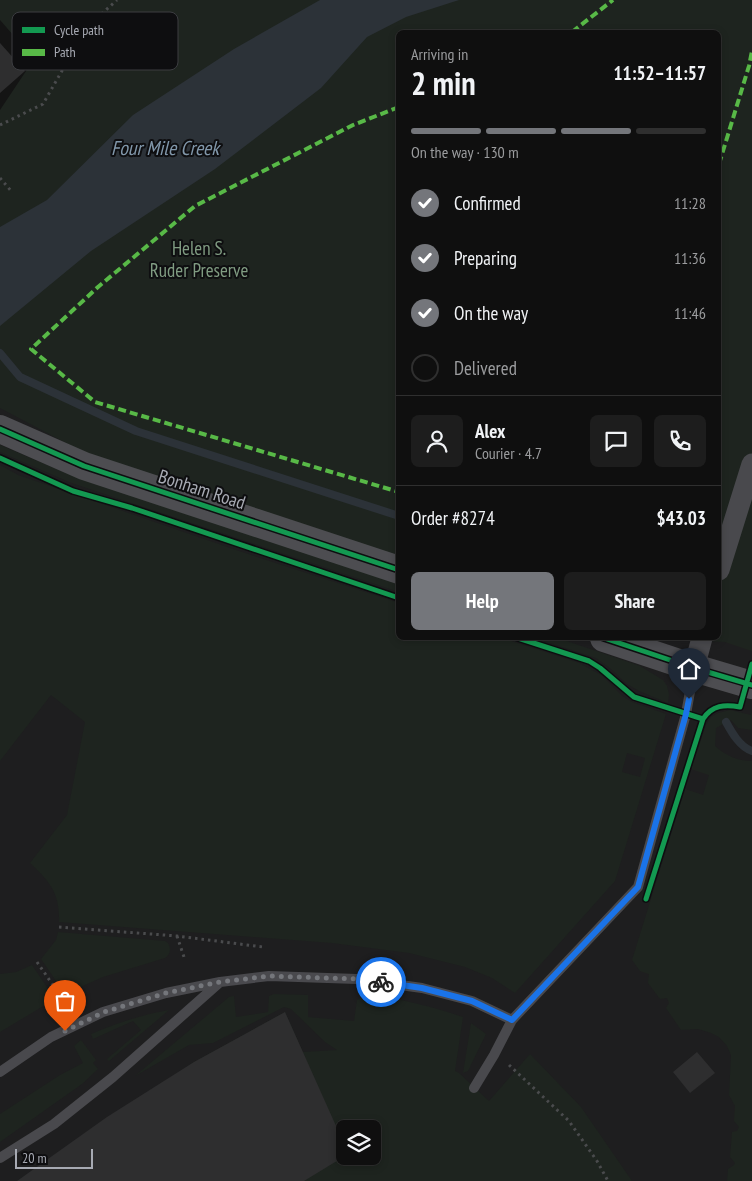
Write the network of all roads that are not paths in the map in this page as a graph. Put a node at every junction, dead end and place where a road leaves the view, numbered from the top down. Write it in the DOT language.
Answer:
graph roads {
  1 [pos="0,429"];
  2 [pos="752,464"];
  3 [pos="721,564"];
  4 [pos="396,569"];
  5 [pos="610,640"];
  6 [pos="701,640"];
  7 [pos="694,668"];
  8 [pos="752,686"];
  9 [pos="220,982"];
  10 [pos="512,1020"];
  11 [pos="0,1072"];
  12 [pos="474,1088"];
  13 [pos="0,1158"];
  1 -- 4 [label="street, Bonham Road"];
  2 -- 3 [label="street"];
  5 -- 7 [label="street"];
  6 -- 7 [label="street"];
  7 -- 8 [label="street"];
  7 -- 10 [label="lane"];
  9 -- 10 [label="lane"];
  9 -- 11 [label="lane"];
  9 -- 13 [label="lane"];
  10 -- 12 [label="lane"];
}
